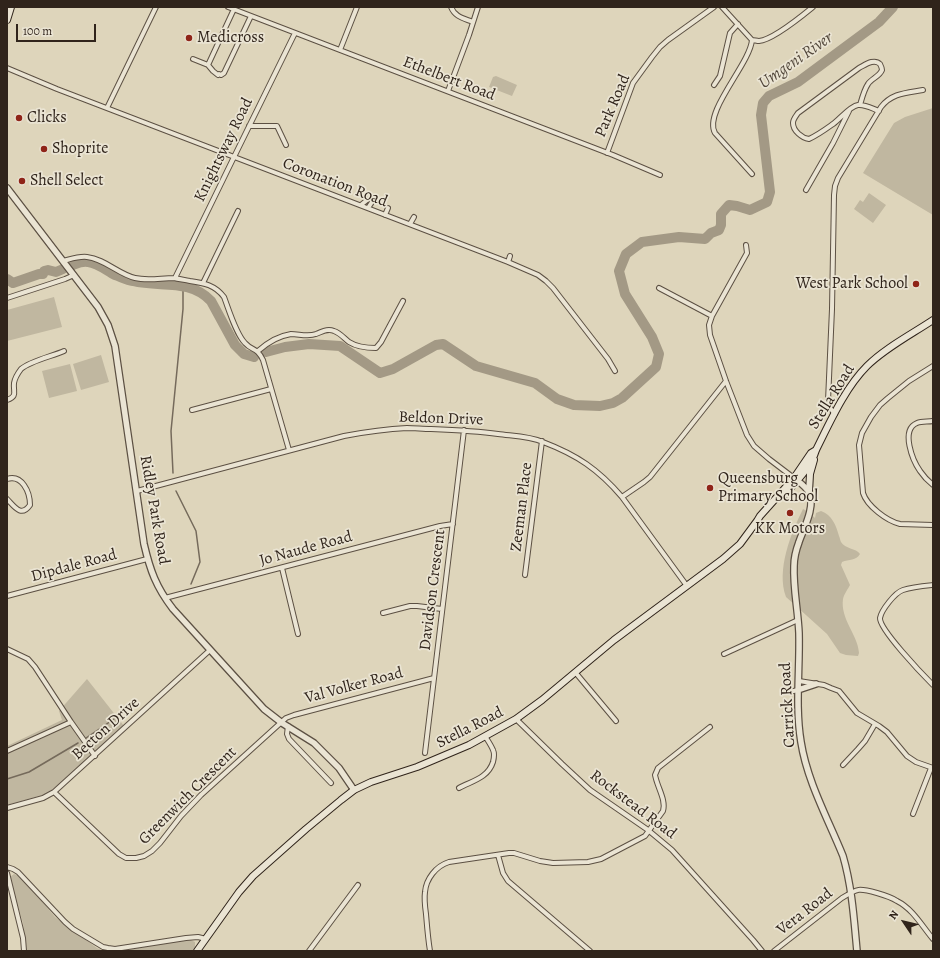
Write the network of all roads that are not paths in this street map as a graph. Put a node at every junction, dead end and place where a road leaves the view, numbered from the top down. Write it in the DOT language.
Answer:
graph roads {
  1 [pos="11,7"];
  2 [pos="156,7"];
  3 [pos="228,7"];
  4 [pos="356,7"];
  5 [pos="451,7"];
  6 [pos="478,7"];
  7 [pos="714,7"];
  8 [pos="722,7"];
  9 [pos="813,7"];
  10 [pos="234,9"];
  11 [pos="251,16"];
  12 [pos="7,20"];
  13 [pos="473,22"];
  14 [pos="738,24"];
  15 [pos="295,33"];
  16 [pos="752,40"];
  17 [pos="340,50"];
  18 [pos="193,59"];
  19 [pos="208,65"];
  20 [pos="7,68"];
  21 [pos="714,85"];
  22 [pos="923,90"];
  23 [pos="448,91"];
  24 [pos="860,105"];
  25 [pos="107,108"];
  26 [pos="850,108"];
  27 [pos="879,111"];
  28 [pos="249,126"];
  29 [pos="286,145"];
  30 [pos="607,153"];
  31 [pos="234,157"];
  32 [pos="752,174"];
  33 [pos="660,175"];
  34 [pos="7,188"];
  35 [pos="806,190"];
  36 [pos="367,200"];
  37 [pos="372,202"];
  38 [pos="361,205"];
  39 [pos="368,208"];
  40 [pos="388,208"];
  41 [pos="238,211"];
  42 [pos="385,215"];
  43 [pos="414,217"];
  44 [pos="410,224"];
  45 [pos="746,245"];
  46 [pos="510,256"];
  47 [pos="64,261"];
  48 [pos="508,262"];
  49 [pos="74,275"];
  50 [pos="175,278"];
  51 [pos="203,284"];
  52 [pos="660,288"];
  53 [pos="7,298"];
  54 [pos="403,301"];
  55 [pos="712,316"];
  56 [pos="933,320"];
  57 [pos="64,351"];
  58 [pos="258,351"];
  59 [pos="933,366"];
  60 [pos="615,371"];
  61 [pos="726,381"];
  62 [pos="271,390"];
  63 [pos="7,400"];
  64 [pos="192,410"];
  65 [pos="835,414"];
  66 [pos="933,421"];
  67 [pos="464,430"];
  68 [pos="542,441"];
  69 [pos="289,450"];
  70 [pos="815,452"];
  71 [pos="7,479"];
  72 [pos="796,479"];
  73 [pos="933,485"];
  74 [pos="137,491"];
  75 [pos="809,492"];
  76 [pos="622,497"];
  77 [pos="7,499"];
  78 [pos="453,524"];
  79 [pos="933,525"];
  80 [pos="147,559"];
  81 [pos="282,568"];
  82 [pos="525,575"];
  83 [pos="933,585"];
  84 [pos="687,586"];
  85 [pos="7,596"];
  86 [pos="165,598"];
  87 [pos="442,609"];
  88 [pos="383,613"];
  89 [pos="798,620"];
  90 [pos="298,634"];
  91 [pos="7,649"];
  92 [pos="210,650"];
  93 [pos="724,654"];
  94 [pos="575,672"];
  95 [pos="434,678"];
  96 [pos="799,681"];
  97 [pos="816,684"];
  98 [pos="933,685"];
  99 [pos="798,690"];
  100 [pos="790,692"];
  101 [pos="516,719"];
  102 [pos="616,721"];
  103 [pos="71,722"];
  104 [pos="282,723"];
  105 [pos="875,724"];
  106 [pos="288,726"];
  107 [pos="710,726"];
  108 [pos="485,736"];
  109 [pos="7,751"];
  110 [pos="425,753"];
  111 [pos="94,756"];
  112 [pos="843,765"];
  113 [pos="932,768"];
  114 [pos="331,783"];
  115 [pos="459,788"];
  116 [pos="354,790"];
  117 [pos="54,792"];
  118 [pos="7,808"];
  119 [pos="913,814"];
  120 [pos="648,830"];
  121 [pos="498,855"];
  122 [pos="7,867"];
  123 [pos="7,873"];
  124 [pos="8,880"];
  125 [pos="358,885"];
  126 [pos="851,892"];
  127 [pos="206,938"];
  128 [pos="933,939"];
  129 [pos="24,950"];
  130 [pos="19,951"];
  131 [pos="197,951"];
  132 [pos="309,951"];
  133 [pos="430,951"];
  134 [pos="590,951"];
  135 [pos="762,951"];
  136 [pos="774,951"];
  137 [pos="857,951"];
  1 -- 12 [label="main road"];
  2 -- 25 [label="street"];
  3 -- 10 [label="street, Ethelbert Road"];
  4 -- 17 [label="street"];
  5 -- 13 [label="street"];
  6 -- 13 [label="street"];
  7 -- 30 [label="street, Park Road"];
  8 -- 14 [label="street"];
  9 -- 16 [label="street"];
  10 -- 11 [label="street, Ethelbert Road"];
  10 -- 19 [label="street"];
  11 -- 15 [label="street, Ethelbert Road"];
  11 -- 19 [label="street"];
  13 -- 23 [label="street"];
  14 -- 16 [label="street"];
  14 -- 21 [label="street"];
  15 -- 17 [label="street, Ethelbert Road"];
  15 -- 28 [label="street, Knightsway Road"];
  16 -- 32 [label="street"];
  17 -- 23 [label="street, Ethelbert Road"];
  18 -- 19 [label="street"];
  20 -- 25 [label="street, Coronation Road"];
  22 -- 27 [label="street"];
  23 -- 30 [label="street, Ethelbert Road"];
  24 -- 26 [label="street"];
  24 -- 26 [label="street"];
  24 -- 27 [label="street"];
  25 -- 31 [label="street, Coronation Road"];
  26 -- 35 [label="street"];
  27 -- 65 [label="street"];
  28 -- 29 [label="street"];
  28 -- 31 [label="street, Knightsway Road"];
  30 -- 33 [label="street, Ethelbert Road"];
  31 -- 38 [label="street, Coronation Road"];
  31 -- 50 [label="street, Knightsway Road"];
  34 -- 47 [label="street, Ridley Park Road"];
  36 -- 38 [label="street"];
  37 -- 39 [label="street"];
  38 -- 39 [label="street, Coronation Road"];
  39 -- 42 [label="street, Coronation Road"];
  40 -- 42 [label="street"];
  41 -- 51 [label="street"];
  42 -- 44 [label="street, Coronation Road"];
  43 -- 44 [label="street"];
  44 -- 48 [label="street, Coronation Road"];
  45 -- 55 [label="street"];
  46 -- 48 [label="street"];
  47 -- 49 [label="street, Ridley Park Road"];
  47 -- 50 [label="street"];
  48 -- 60 [label="street, Coronation Road"];
  49 -- 53 [label="street"];
  49 -- 74 [label="street, Ridley Park Road"];
  50 -- 51 [label="street"];
  51 -- 58 [label="street"];
  52 -- 55 [label="street"];
  54 -- 58 [label="street"];
  55 -- 61 [label="street"];
  56 -- 65 [label="main road, Stella Road"];
  57 -- 63 [label="street"];
  58 -- 62 [label="street"];
  59 -- 79 [label="street"];
  61 -- 72 [label="street"];
  61 -- 76 [label="street"];
  62 -- 64 [label="street"];
  62 -- 69 [label="street"];
  65 -- 70 [label="main road, Stella Road"];
  66 -- 73 [label="street"];
  67 -- 68 [label="street, Beldon Drive"];
  67 -- 69 [label="street, Beldon Drive"];
  67 -- 78 [label="street, Davidson Crescent"];
  68 -- 76 [label="street, Beldon Drive"];
  68 -- 82 [label="street, Zeeman Place"];
  69 -- 74 [label="street, Beldon Drive"];
  70 -- 72 [label="main road, Stella Road"];
  70 -- 75 [label="main road"];
  71 -- 77 [label="street"];
  72 -- 75 [label="street"];
  72 -- 84 [label="main road, Stella Road"];
  74 -- 80 [label="street, Ridley Park Road"];
  75 -- 89 [label="street, Carrick Road"];
  76 -- 84 [label="street, Beldon Drive"];
  78 -- 81 [label="street, Jo Naude Road"];
  78 -- 87 [label="street, Davidson Crescent"];
  80 -- 85 [label="street, Dipdale Road"];
  80 -- 86 [label="street, Ridley Park Road"];
  81 -- 86 [label="street, Jo Naude Road"];
  81 -- 90 [label="street"];
  83 -- 98 [label="street"];
  84 -- 94 [label="main road, Stella Road"];
  86 -- 92 [label="street, Ridley Park Road"];
  87 -- 88 [label="street"];
  87 -- 95 [label="street, Davidson Crescent"];
  89 -- 93 [label="street"];
  89 -- 96 [label="street, Carrick Road"];
  91 -- 103 [label="street"];
  92 -- 104 [label="street, Ridley Park Road"];
  92 -- 111 [label="street, Becton Drive"];
  94 -- 101 [label="main road, Stella Road"];
  94 -- 102 [label="street"];
  95 -- 104 [label="street, Val Volker Road"];
  95 -- 110 [label="street, Davidson Crescent"];
  96 -- 97 [label="street"];
  96 -- 99 [label="street, Carrick Road"];
  97 -- 99 [label="street"];
  97 -- 105 [label="street"];
  99 -- 100 [label="street"];
  99 -- 126 [label="street, Carrick Road"];
  101 -- 108 [label="main road, Stella Road"];
  101 -- 120 [label="street, Rockstead Road"];
  103 -- 109 [label="street"];
  103 -- 111 [label="street"];
  104 -- 106 [label="street, Ridley Park Road"];
  104 -- 117 [label="street, Greenwich Crescent"];
  105 -- 112 [label="street"];
  105 -- 113 [label="street"];
  106 -- 114 [label="street"];
  106 -- 116 [label="street, Ridley Park Road"];
  107 -- 120 [label="street"];
  108 -- 115 [label="street"];
  108 -- 116 [label="main road, Stella Road"];
  111 -- 117 [label="street, Becton Drive"];
  113 -- 119 [label="street"];
  116 -- 127 [label="main road, Stella Road"];
  117 -- 118 [label="street, Becton Drive"];
  120 -- 121 [label="street"];
  120 -- 135 [label="street, Rockstead Road"];
  121 -- 133 [label="street"];
  121 -- 134 [label="street"];
  122 -- 127 [label="street"];
  123 -- 124 [label="street"];
  124 -- 129 [label="street"];
  125 -- 132 [label="street"];
  126 -- 128 [label="street"];
  126 -- 136 [label="street, Vera Road"];
  126 -- 137 [label="street, Carrick Road"];
  127 -- 131 [label="main road, Stella Road"];
  129 -- 130 [label="street"];
}
